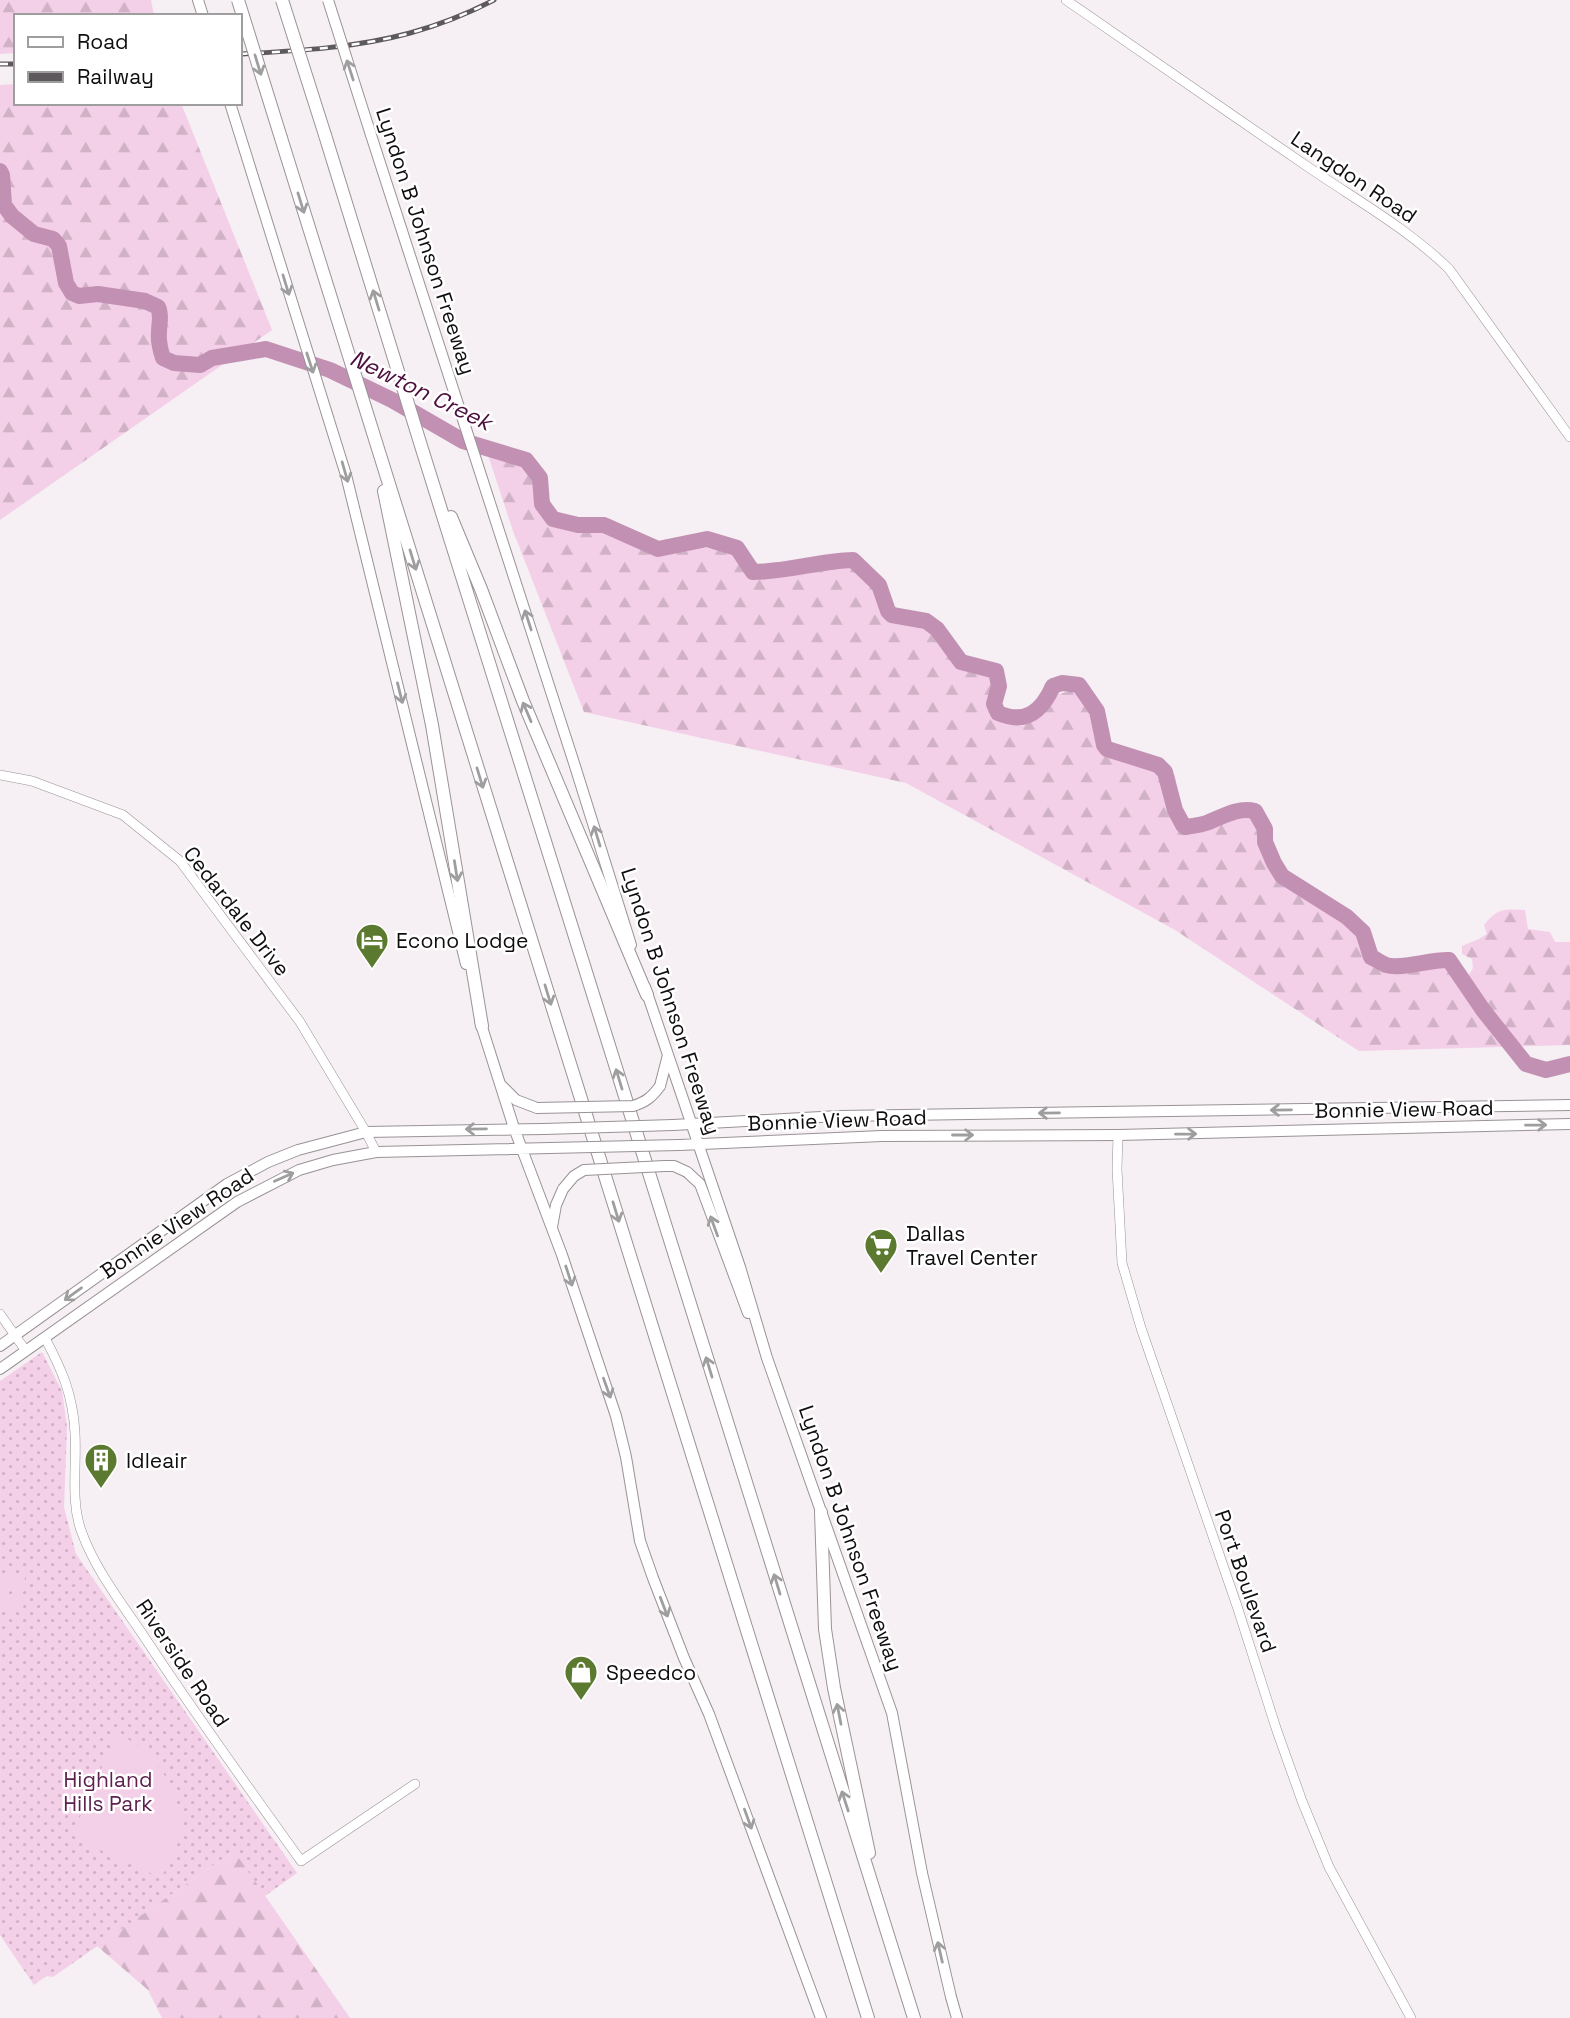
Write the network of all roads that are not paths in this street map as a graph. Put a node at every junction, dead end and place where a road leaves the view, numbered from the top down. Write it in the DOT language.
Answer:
graph roads {
  1 [pos="238,0"];
  2 [pos="282,0"];
  3 [pos="328,0"];
  4 [pos="1066,0"];
  5 [pos="231,105"];
  6 [pos="370,425"];
  7 [pos="1570,437"];
  8 [pos="422,449"];
  9 [pos="0,775"];
  10 [pos="647,995"];
  11 [pos="482,1026"];
  12 [pos="668,1055"];
  13 [pos="499,1083"];
  14 [pos="1570,1105"];
  15 [pos="1117,1112"];
  16 [pos="839,1116"];
  17 [pos="1570,1124"];
  18 [pos="692,1125"];
  19 [pos="514,1128"];
  20 [pos="366,1132"];
  21 [pos="1118,1135"];
  22 [pos="841,1137"];
  23 [pos="699,1145"];
  24 [pos="522,1148"];
  25 [pos="376,1152"];
  26 [pos="227,1184"];
  27 [pos="232,1206"];
  28 [pos="552,1229"];
  29 [pos="0,1314"];
  30 [pos="15,1336"];
  31 [pos="45,1338"];
  32 [pos="0,1346"];
  33 [pos="26,1351"];
  34 [pos="767,1358"];
  35 [pos="0,1369"];
  36 [pos="821,1511"];
  37 [pos="415,1784"];
  38 [pos="880,1913"];
  39 [pos="821,2018"];
  40 [pos="868,2018"];
  41 [pos="914,2018"];
  42 [pos="957,2018"];
  43 [pos="1411,2018"];
  1 -- 6 [label="highway, one-way, bridge"];
  8 -- 2 [label="highway, one-way, bridge"];
  10 -- 3 [label="main road, Lyndon B Johnson Freeway, one-way, bridge"];
  4 -- 7 [label="street, Langdon Road"];
  5 -- 11 [label="main road, one-way"];
  6 -- 11 [label="highway, one-way"];
  6 -- 40 [label="highway, one-way"];
  10 -- 8 [label="highway, one-way"];
  38 -- 8 [label="highway, one-way"];
  9 -- 20 [label="street, Cedardale Drive"];
  10 -- 12 [label="main road, Lyndon B Johnson Freeway"];
  11 -- 13 [label="main road"];
  12 -- 13 [label="main road, bridge"];
  12 -- 18 [label="main road, Lyndon B Johnson Freeway"];
  13 -- 19 [label="main road"];
  14 -- 15 [label="main road, Bonnie View Road, one-way"];
  15 -- 16 [label="main road, Bonnie View Road, one-way"];
  15 -- 21 [label="main road"];
  16 -- 18 [label="main road, Bonnie View Road"];
  16 -- 22 [label="main road"];
  21 -- 17 [label="main road, Bonnie View Road, one-way"];
  18 -- 19 [label="main road, Bonnie View Road, bridge"];
  18 -- 23 [label="main road, Lyndon B Johnson Freeway"];
  19 -- 20 [label="main road, Bonnie View Road, one-way"];
  19 -- 24 [label="main road"];
  20 -- 25 [label="street, Cedardale Drive"];
  20 -- 26 [label="main road, Bonnie View Road"];
  22 -- 21 [label="main road, Bonnie View Road, one-way"];
  21 -- 43 [label="street, Port Boulevard"];
  22 -- 23 [label="main road, Bonnie View Road"];
  23 -- 24 [label="main road, Bonnie View Road, bridge"];
  23 -- 34 [label="main road, Lyndon B Johnson Freeway"];
  24 -- 25 [label="main road, Bonnie View Road"];
  24 -- 28 [label="main road"];
  27 -- 25 [label="main road, Bonnie View Road, one-way"];
  26 -- 27 [label="main road"];
  26 -- 30 [label="main road, Bonnie View Road, one-way"];
  27 -- 31 [label="main road, Bonnie View Road"];
  34 -- 28 [label="main road, one-way, bridge"];
  28 -- 39 [label="main road, one-way"];
  29 -- 30 [label="street"];
  30 -- 32 [label="main road, Bonnie View Road"];
  30 -- 33 [label="street"];
  31 -- 33 [label="main road, Bonnie View Road"];
  31 -- 37 [label="street, Riverside Road"];
  33 -- 35 [label="main road, Bonnie View Road"];
  34 -- 36 [label="main road, Lyndon B Johnson Freeway"];
  38 -- 36 [label="highway, one-way"];
  42 -- 36 [label="main road, Lyndon B Johnson Freeway, one-way"];
  38 -- 41 [label="highway"];
}
